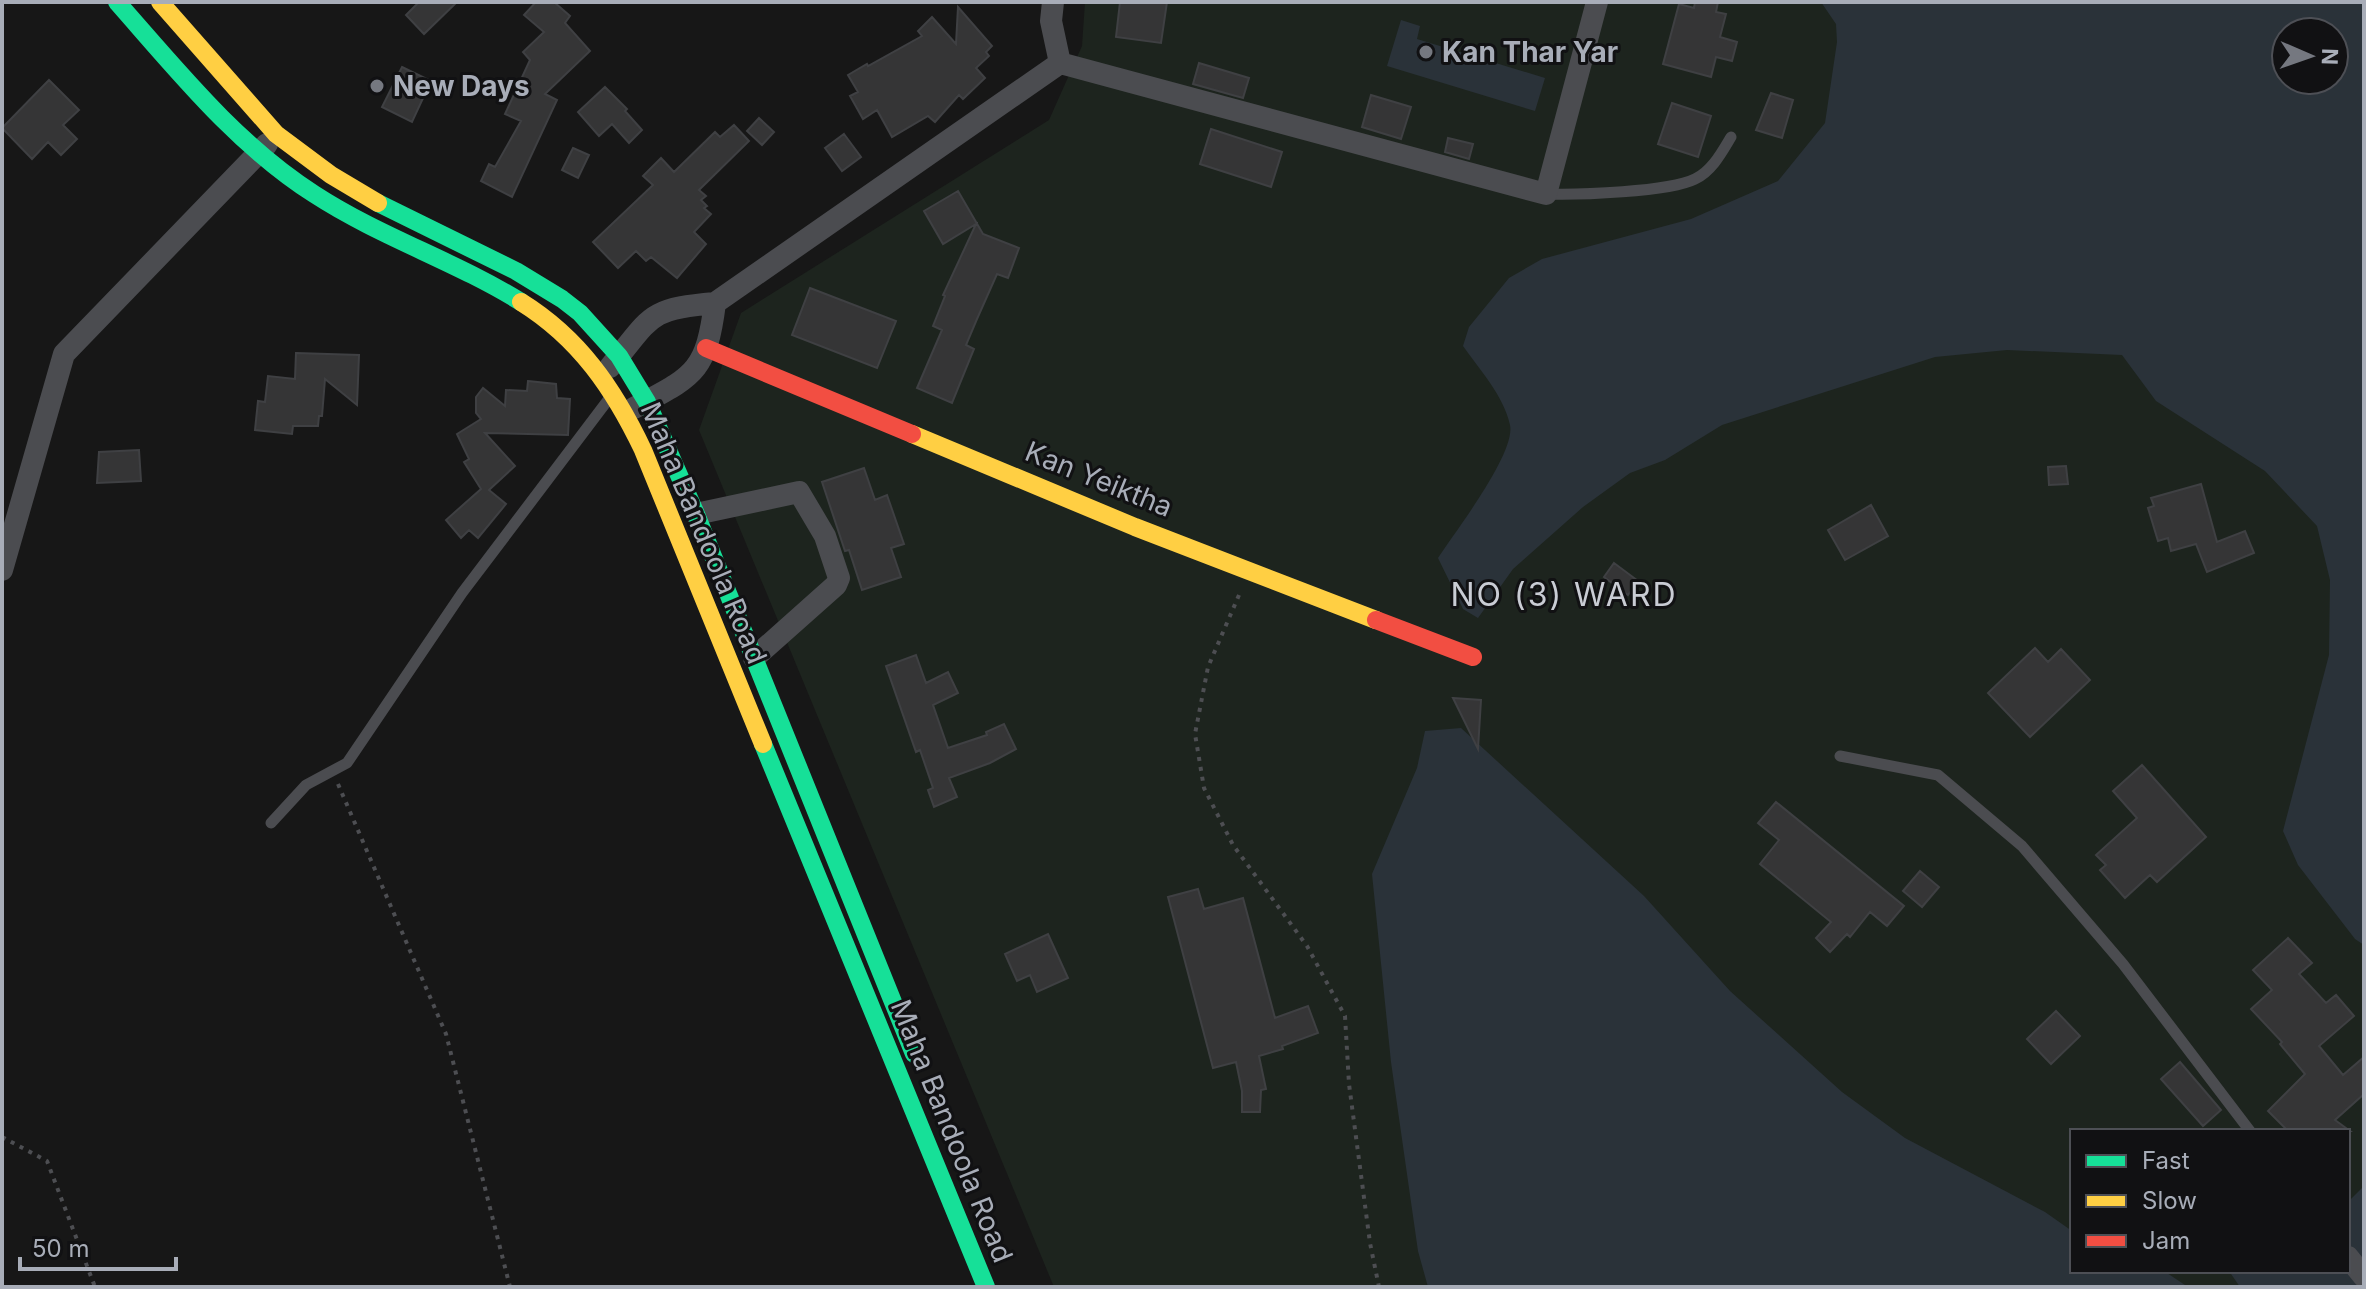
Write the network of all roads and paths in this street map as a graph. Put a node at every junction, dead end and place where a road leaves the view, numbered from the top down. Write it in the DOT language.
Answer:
graph roads {
  1 [pos="117,2"];
  2 [pos="160,2"];
  3 [pos="1053,2"];
  4 [pos="1597,2"];
  5 [pos="1060,63"];
  6 [pos="276,134"];
  7 [pos="1731,137"];
  8 [pos="258,153"];
  9 [pos="1546,194"];
  10 [pos="715,303"];
  11 [pos="706,348"];
  12 [pos="619,356"];
  13 [pos="632,377"];
  14 [pos="608,384"];
  15 [pos="647,402"];
  16 [pos="626,413"];
  17 [pos="696,514"];
  18 [pos="2,570"];
  19 [pos="1250,571"];
  20 [pos="1473,657"];
  21 [pos="754,658"];
  22 [pos="1840,756"];
  23 [pos="332,771"];
  24 [pos="271,823"];
  25 [pos="919,1068"];
  26 [pos="2248,1129"];
  27 [pos="2,1137"];
  28 [pos="2350,1260"];
  29 [pos="2364,1277"];
  30 [pos="95,1287"];
  31 [pos="510,1287"];
  32 [pos="986,1287"];
  33 [pos="1379,1287"];
  1 -- 8 [label="main road, Maha Bandoola Road"];
  2 -- 6 [label="main road, Maha Bandoola Road"];
  3 -- 5 [label="street"];
  4 -- 9 [label="street"];
  5 -- 9 [label="street"];
  5 -- 10 [label="street"];
  6 -- 8 [label="street"];
  6 -- 12 [label="main road, Maha Bandoola Road"];
  7 -- 9 [label="lane"];
  8 -- 14 [label="main road, Maha Bandoola Road"];
  8 -- 18 [label="street"];
  10 -- 11 [label="street"];
  10 -- 12 [label="street"];
  11 -- 15 [label="street"];
  11 -- 19 [label="main road, Kan Yeiktha"];
  12 -- 13 [label="main road, Maha Bandoola Road"];
  12 -- 14 [label="street"];
  13 -- 14 [label="lane"];
  13 -- 15 [label="main road, Maha Bandoola Road"];
  14 -- 16 [label="main road, Maha Bandoola Road"];
  14 -- 23 [label="lane"];
  15 -- 16 [label="street"];
  15 -- 17 [label="main road, Maha Bandoola Road"];
  16 -- 32 [label="main road, Maha Bandoola Road"];
  17 -- 21 [label="main road, Maha Bandoola Road"];
  17 -- 21 [label="street"];
  19 -- 20 [label="main road, Kan Yeiktha"];
  19 -- 33 [label="path"];
  21 -- 25 [label="main road, Maha Bandoola Road"];
  22 -- 26 [label="lane"];
  23 -- 24 [label="lane"];
  23 -- 31 [label="path"];
  27 -- 30 [label="path"];
  28 -- 29 [label="street"];
}
